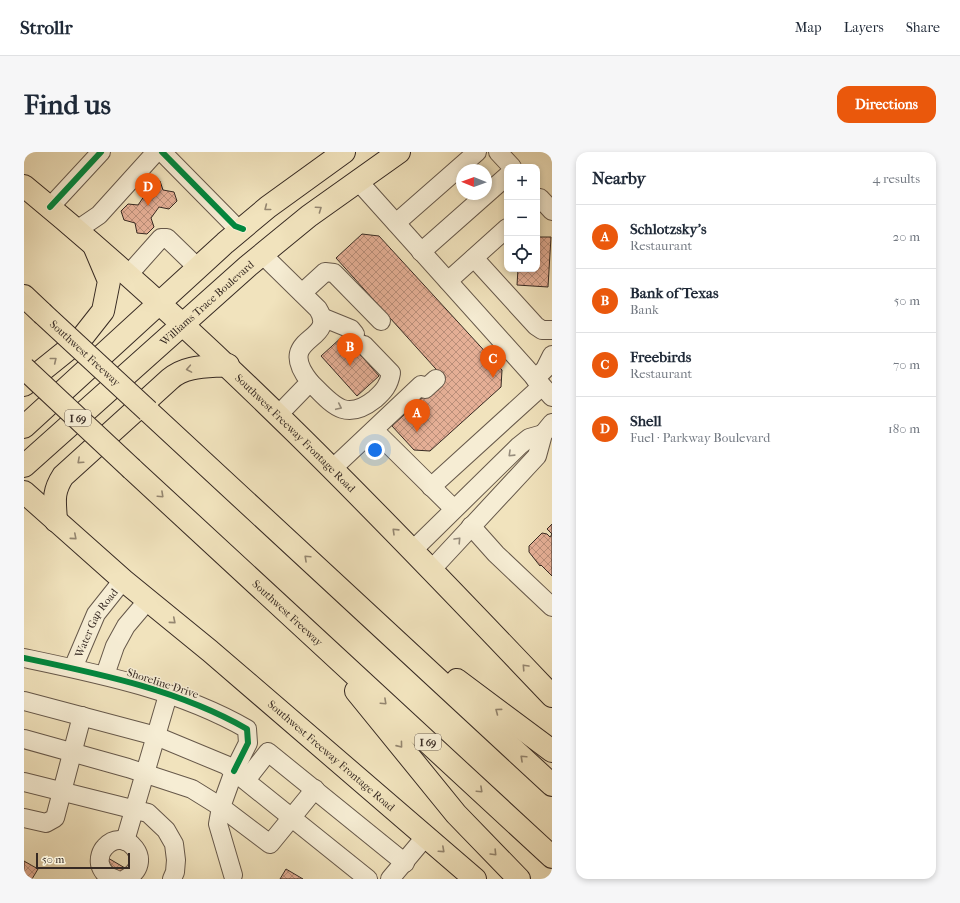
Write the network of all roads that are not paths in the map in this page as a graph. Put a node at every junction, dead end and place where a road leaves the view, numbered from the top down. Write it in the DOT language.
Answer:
graph roads {
  1 [pos="101,152"];
  2 [pos="156,152"];
  3 [pos="162,152"];
  4 [pos="344,152"];
  5 [pos="399,152"];
  6 [pos="477,152"];
  7 [pos="498,152"];
  8 [pos="509,164"];
  9 [pos="504,179"];
  10 [pos="359,182"];
  11 [pos="24,186"];
  12 [pos="540,200"];
  13 [pos="50,207"];
  14 [pos="552,211"];
  15 [pos="396,222"];
  16 [pos="300,224"];
  17 [pos="242,229"];
  18 [pos="504,231"];
  19 [pos="85,237"];
  20 [pos="422,252"];
  21 [pos="263,255"];
  22 [pos="474,258"];
  23 [pos="198,268"];
  24 [pos="128,275"];
  25 [pos="448,281"];
  26 [pos="302,293"];
  27 [pos="24,296"];
  28 [pos="159,303"];
  29 [pos="324,318"];
  30 [pos="381,322"];
  31 [pos="182,324"];
  32 [pos="551,335"];
  33 [pos="552,355"];
  34 [pos="228,365"];
  35 [pos="24,368"];
  36 [pos="436,378"];
  37 [pos="310,382"];
  38 [pos="24,385"];
  39 [pos="543,388"];
  40 [pos="278,414"];
  41 [pos="24,427"];
  42 [pos="374,430"];
  43 [pos="549,433"];
  44 [pos="24,466"];
  45 [pos="332,469"];
  46 [pos="431,487"];
  47 [pos="24,492"];
  48 [pos="454,509"];
  49 [pos="56,521"];
  50 [pos="471,526"];
  51 [pos="414,549"];
  52 [pos="432,569"];
  53 [pos="123,580"];
  54 [pos="148,600"];
  55 [pos="552,607"];
  56 [pos="363,610"];
  57 [pos="304,628"];
  58 [pos="24,658"];
  59 [pos="72,668"];
  60 [pos="105,675"];
  61 [pos="168,695"];
  62 [pos="552,696"];
  63 [pos="24,701"];
  64 [pos="82,716"];
  65 [pos="156,736"];
  66 [pos="24,739"];
  67 [pos="552,751"];
  68 [pos="72,752"];
  69 [pos="145,774"];
  70 [pos="240,776"];
  71 [pos="24,782"];
  72 [pos="552,785"];
  73 [pos="314,789"];
  74 [pos="62,792"];
  75 [pos="221,807"];
  76 [pos="134,810"];
  77 [pos="292,816"];
  78 [pos="24,818"];
  79 [pos="426,836"];
  80 [pos="125,841"];
  81 [pos="552,857"];
  82 [pos="405,863"];
  83 [pos="236,878"];
  84 [pos="115,879"];
  85 [pos="125,879"];
  86 [pos="172,879"];
  87 [pos="368,879"];
  88 [pos="390,879"];
  89 [pos="475,879"];
  90 [pos="519,879"];
  1 -- 13 [label="street"];
  2 -- 19 [label="street"];
  3 -- 17 [label="street"];
  4 -- 17 [label="main road, one-way"];
  5 -- 10 [label="main road, Williams Trace Boulevard"];
  6 -- 15 [label="street"];
  7 -- 8 [label="street"];
  9 -- 20 [label="street"];
  10 -- 15 [label="street"];
  16 -- 10 [label="main road, Williams Trace Boulevard, one-way"];
  11 -- 13 [label="main road, Southwest Freeway Frontage Road"];
  12 -- 14 [label="street"];
  13 -- 19 [label="main road, Southwest Freeway Frontage Road"];
  15 -- 20 [label="street"];
  16 -- 17 [label="main road"];
  16 -- 21 [label="main road, Williams Trace Boulevard"];
  17 -- 23 [label="main road"];
  18 -- 22 [label="street"];
  19 -- 24 [label="main road, Southwest Freeway Frontage Road"];
  38 -- 19 [label="main road, one-way"];
  20 -- 25 [label="street"];
  21 -- 26 [label="street"];
  21 -- 31 [label="main road, Williams Trace Boulevard"];
  22 -- 25 [label="street"];
  22 -- 32 [label="street"];
  23 -- 24 [label="street"];
  23 -- 28 [label="main road"];
  24 -- 28 [label="main road, Southwest Freeway Frontage Road"];
  25 -- 39 [label="street"];
  26 -- 29 [label="street"];
  26 -- 30 [label="street"];
  56 -- 27 [label="main road, Southwest Freeway, one-way, bridge"];
  28 -- 31 [label="main road, Southwest Freeway Frontage Road"];
  28 -- 41 [label="main road"];
  29 -- 37 [label="street"];
  37 -- 29 [label="street, one-way"];
  31 -- 34 [label="main road, Southwest Freeway Frontage Road"];
  31 -- 44 [label="main road, Williams Trace Boulevard"];
  33 -- 39 [label="street"];
  34 -- 40 [label="main road, Southwest Freeway Frontage Road"];
  34 -- 49 [label="main road, one-way"];
  35 -- 57 [label="main road, Southwest Freeway / I 69, one-way, bridge"];
  36 -- 42 [label="street"];
  37 -- 40 [label="street"];
  39 -- 46 [label="street"];
  40 -- 45 [label="main road, Southwest Freeway Frontage Road"];
  42 -- 45 [label="street"];
  42 -- 46 [label="street"];
  43 -- 48 [label="street, one-way"];
  43 -- 50 [label="street"];
  51 -- 45 [label="main road, Southwest Freeway Frontage Road, one-way"];
  46 -- 48 [label="street"];
  47 -- 49 [label="main road, Southwest Freeway Frontage Road"];
  48 -- 51 [label="street"];
  49 -- 53 [label="main road, Southwest Freeway Frontage Road, one-way"];
  52 -- 50 [label="street, one-way"];
  50 -- 55 [label="street"];
  51 -- 52 [label="main road, Southwest Freeway Frontage Road"];
  62 -- 52 [label="main road, Southwest Freeway Frontage Road, one-way"];
  53 -- 54 [label="main road, Southwest Freeway Frontage Road"];
  53 -- 59 [label="street, Water Gap Road"];
  54 -- 60 [label="street"];
  54 -- 79 [label="main road, Southwest Freeway Frontage Road, one-way"];
  67 -- 56 [label="main road, one-way"];
  72 -- 56 [label="main road, Southwest Freeway, one-way"];
  57 -- 81 [label="main road, Southwest Freeway / I 69, one-way"];
  57 -- 90 [label="main road, one-way"];
  58 -- 59 [label="street, Shoreline Drive"];
  59 -- 60 [label="street, Shoreline Drive"];
  60 -- 61 [label="street, Shoreline Drive"];
  61 -- 65 [label="street"];
  61 -- 70 [label="street, Shoreline Drive"];
  63 -- 64 [label="street"];
  64 -- 65 [label="street"];
  64 -- 68 [label="street"];
  65 -- 69 [label="street"];
  65 -- 70 [label="street"];
  66 -- 68 [label="street"];
  68 -- 69 [label="street"];
  68 -- 74 [label="street"];
  69 -- 75 [label="street"];
  69 -- 76 [label="street"];
  70 -- 73 [label="street"];
  70 -- 75 [label="street"];
  70 -- 77 [label="street"];
  71 -- 74 [label="street"];
  73 -- 77 [label="street"];
  73 -- 82 [label="street"];
  74 -- 76 [label="street"];
  74 -- 78 [label="street"];
  75 -- 77 [label="street"];
  75 -- 83 [label="street"];
  76 -- 80 [label="street"];
  76 -- 86 [label="street"];
  77 -- 87 [label="street"];
  79 -- 82 [label="street"];
  79 -- 89 [label="main road, Southwest Freeway Frontage Road, one-way"];
  80 -- 84 [label="street"];
  80 -- 85 [label="street"];
  82 -- 88 [label="street"];
}
